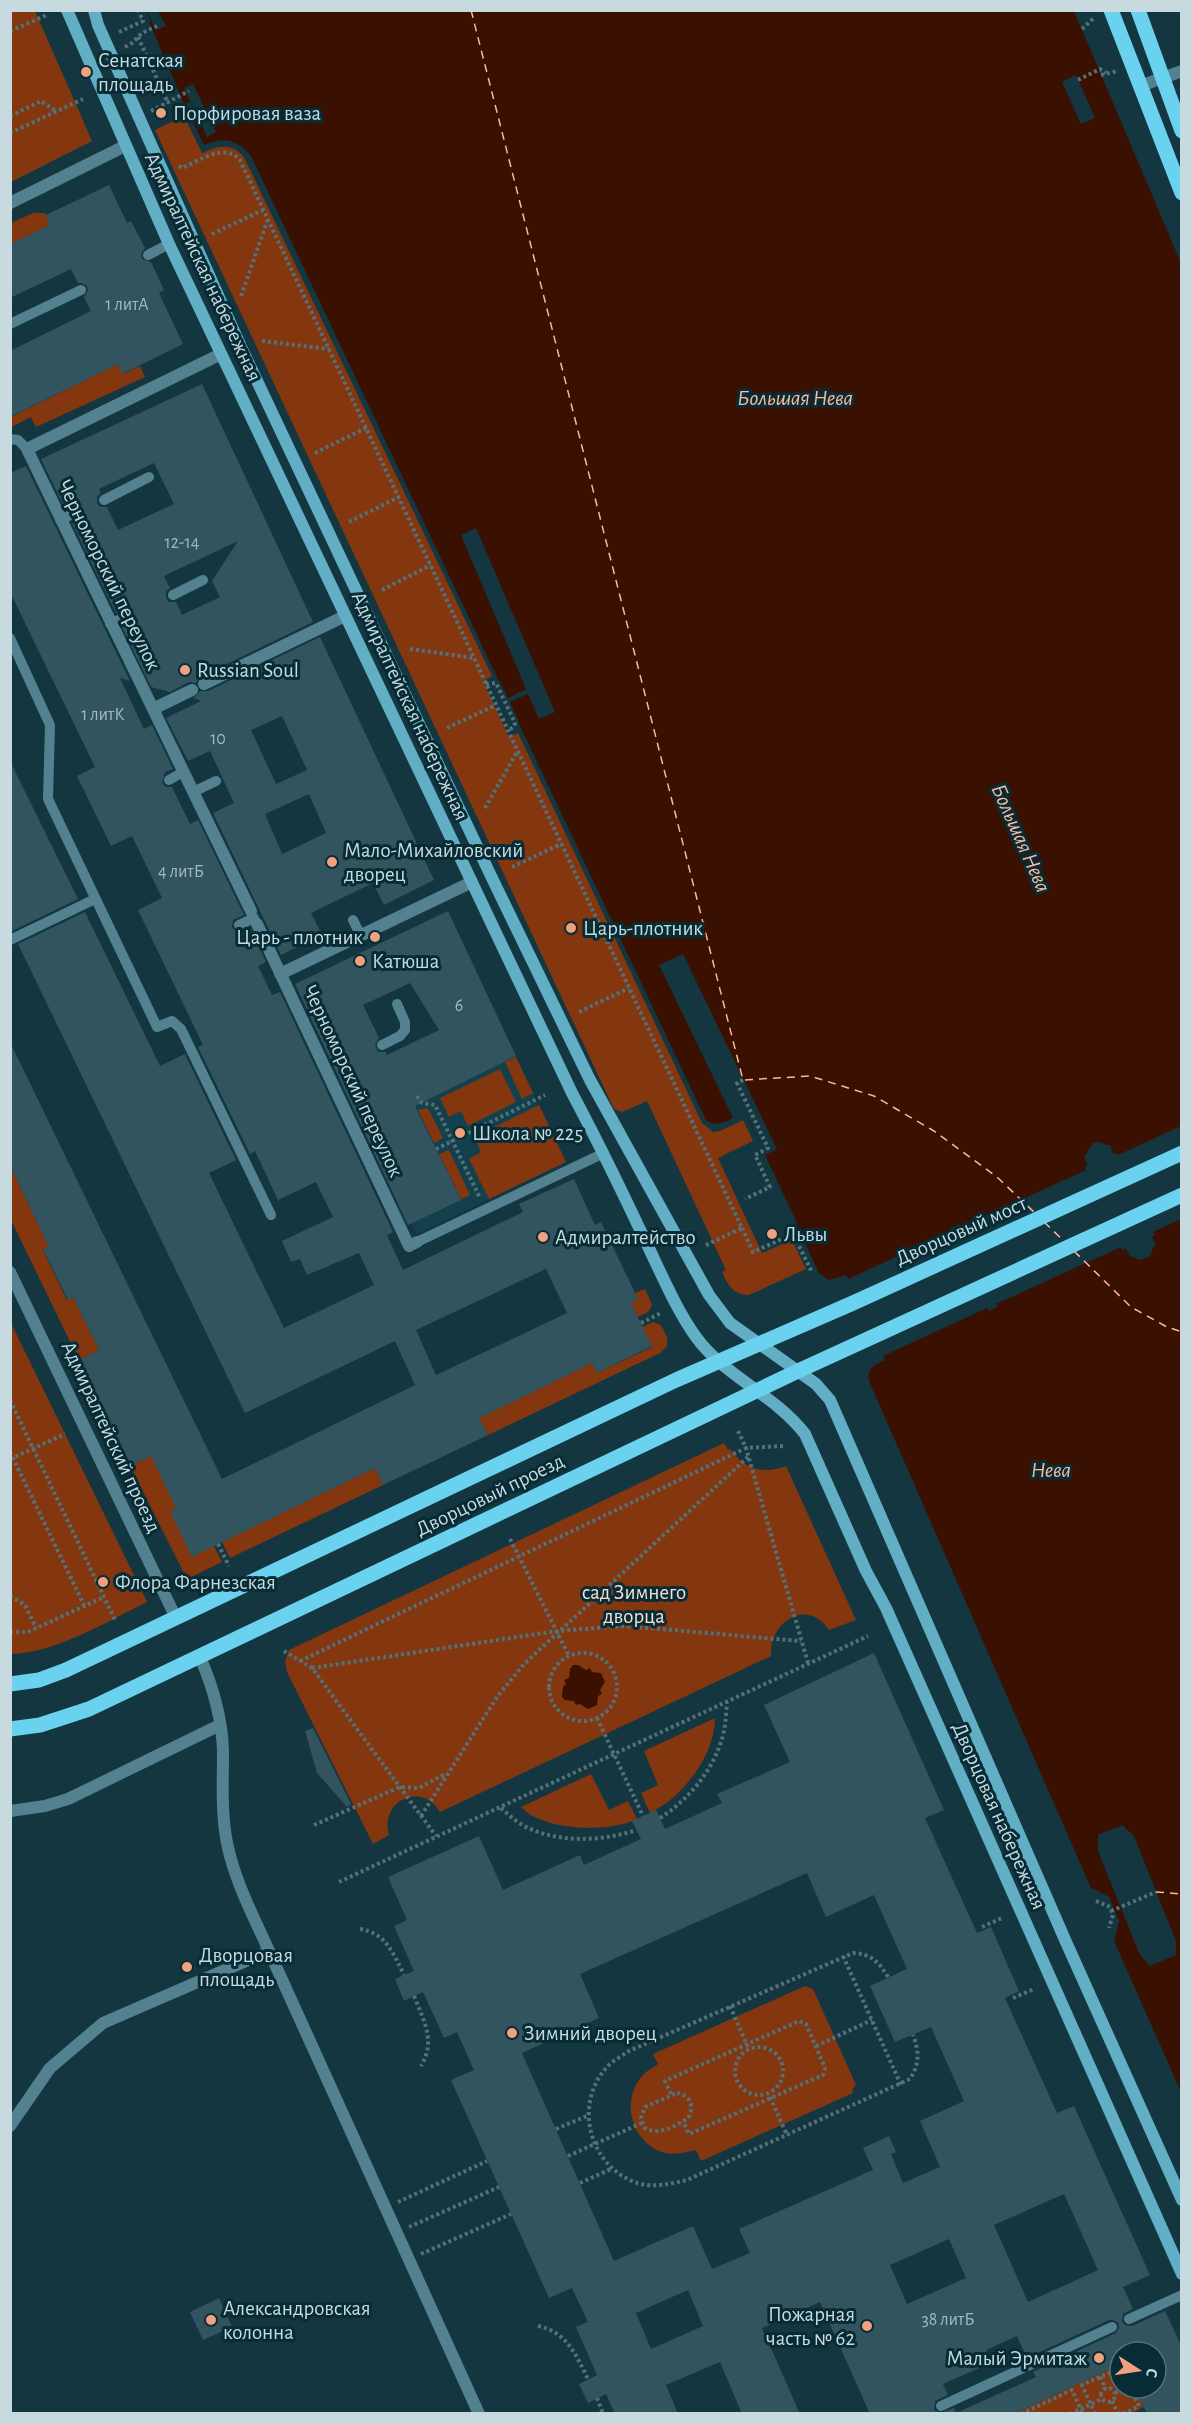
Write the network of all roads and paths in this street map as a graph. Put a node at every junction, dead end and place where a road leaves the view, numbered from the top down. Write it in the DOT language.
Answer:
graph roads {
  1 [pos="67,10"];
  2 [pos="94,10"];
  3 [pos="1111,10"];
  4 [pos="1138,10"];
  5 [pos="47,15"];
  6 [pos="1095,18"];
  7 [pos="157,26"];
  8 [pos="1082,29"];
  9 [pos="10,31"];
  10 [pos="140,35"];
  11 [pos="127,46"];
  12 [pos="1118,71"];
  13 [pos="1182,71"];
  14 [pos="1162,78"];
  15 [pos="1078,80"];
  16 [pos="1140,86"];
  17 [pos="189,91"];
  18 [pos="82,99"];
  19 [pos="168,103"];
  20 [pos="155,109"];
  21 [pos="57,111"];
  22 [pos="10,116"];
  23 [pos="1182,131"];
  24 [pos="10,133"];
  25 [pos="125,146"];
  26 [pos="182,168"];
  27 [pos="1182,193"];
  28 [pos="10,203"];
  29 [pos="263,210"];
  30 [pos="268,219"];
  31 [pos="212,234"];
  32 [pos="169,244"];
  33 [pos="148,255"];
  34 [pos="81,290"];
  35 [pos="241,296"];
  36 [pos="10,324"];
  37 [pos="262,341"];
  38 [pos="329,349"];
  39 [pos="221,354"];
  40 [pos="366,428"];
  41 [pos="10,439"];
  42 [pos="27,449"];
  43 [pos="315,453"];
  44 [pos="149,477"];
  45 [pos="399,497"];
  46 [pos="104,500"];
  47 [pos="73,514"];
  48 [pos="60,520"];
  49 [pos="349,522"];
  50 [pos="431,565"];
  51 [pos="203,580"];
  52 [pos="382,590"];
  53 [pos="173,595"];
  54 [pos="345,616"];
  55 [pos="123,618"];
  56 [pos="110,624"];
  57 [pos="10,638"];
  58 [pos="410,649"];
  59 [pos="474,658"];
  60 [pos="204,684"];
  61 [pos="486,684"];
  62 [pos="192,690"];
  63 [pos="496,705"];
  64 [pos="153,709"];
  65 [pos="447,728"];
  66 [pos="508,730"];
  67 [pos="518,751"];
  68 [pos="183,772"];
  69 [pos="169,780"];
  70 [pos="216,781"];
  71 [pos="193,792"];
  72 [pos="485,808"];
  73 [pos="561,844"];
  74 [pos="512,867"];
  75 [pos="472,882"];
  76 [pos="95,899"];
  77 [pos="254,918"];
  78 [pos="353,920"];
  79 [pos="239,925"];
  80 [pos="361,936"];
  81 [pos="10,940"];
  82 [pos="280,974"];
  83 [pos="629,988"];
  84 [pos="397,1004"];
  85 [pos="579,1012"];
  86 [pos="382,1045"];
  87 [pos="743,1080"];
  88 [pos="545,1095"];
  89 [pos="417,1096"];
  90 [pos="452,1141"];
  91 [pos="436,1149"];
  92 [pos="604,1153"];
  93 [pos="1182,1154"];
  94 [pos="1182,1195"];
  95 [pos="745,1199"];
  96 [pos="486,1209"];
  97 [pos="271,1215"];
  98 [pos="742,1228"];
  99 [pos="417,1242"];
  100 [pos="705,1246"];
  101 [pos="10,1272"];
  102 [pos="812,1272"];
  103 [pos="661,1313"];
  104 [pos="640,1323"];
  105 [pos="757,1343"];
  106 [pos="718,1361"];
  107 [pos="798,1371"];
  108 [pos="758,1390"];
  109 [pos="10,1400"];
  110 [pos="738,1431"];
  111 [pos="65,1434"];
  112 [pos="783,1446"];
  113 [pos="746,1448"];
  114 [pos="34,1449"];
  115 [pos="10,1452"];
  116 [pos="748,1457"];
  117 [pos="12,1458"];
  118 [pos="510,1539"];
  119 [pos="218,1544"];
  120 [pos="519,1556"];
  121 [pos="229,1566"];
  122 [pos="10,1596"];
  123 [pos="104,1597"];
  124 [pos="84,1605"];
  125 [pos="176,1618"];
  126 [pos="116,1622"];
  127 [pos="36,1628"];
  128 [pos="557,1631"];
  129 [pos="10,1632"];
  130 [pos="868,1636"];
  131 [pos="801,1641"];
  132 [pos="284,1651"];
  133 [pos="569,1656"];
  134 [pos="200,1657"];
  135 [pos="300,1661"];
  136 [pos="808,1664"];
  137 [pos="312,1668"];
  138 [pos="10,1684"];
  139 [pos="728,1702"];
  140 [pos="597,1718"];
  141 [pos="220,1725"];
  142 [pos="10,1729"];
  143 [pos="615,1755"];
  144 [pos="448,1772"];
  145 [pos="400,1787"];
  146 [pos="501,1808"];
  147 [pos="10,1811"];
  148 [pos="420,1816"];
  149 [pos="644,1816"];
  150 [pos="660,1818"];
  151 [pos="314,1825"];
  152 [pos="636,1830"];
  153 [pos="436,1837"];
  154 [pos="339,1882"];
  155 [pos="1156,1892"];
  156 [pos="1096,1901"];
  157 [pos="1111,1911"];
  158 [pos="1002,1918"];
  159 [pos="982,1927"];
  160 [pos="1109,1928"];
  161 [pos="360,1929"];
  162 [pos="269,1951"];
  163 [pos="843,1956"];
  164 [pos="404,1975"];
  165 [pos="888,1977"];
  166 [pos="1034,1989"];
  167 [pos="414,1996"];
  168 [pos="1013,1998"];
  169 [pos="730,2006"];
  170 [pos="872,2020"];
  171 [pos="913,2035"];
  172 [pos="816,2046"];
  173 [pos="748,2047"];
  174 [pos="421,2066"];
  175 [pos="901,2085"];
  176 [pos="671,2094"];
  177 [pos="770,2096"];
  178 [pos="588,2115"];
  179 [pos="683,2121"];
  180 [pos="642,2123"];
  181 [pos="10,2126"];
  182 [pos="556,2129"];
  183 [pos="787,2135"];
  184 [pos="594,2144"];
  185 [pos="568,2156"];
  186 [pos="487,2161"];
  187 [pos="612,2168"];
  188 [pos="580,2183"];
  189 [pos="499,2187"];
  190 [pos="1182,2200"];
  191 [pos="386,2207"];
  192 [pos="511,2214"];
  193 [pos="398,2233"];
  194 [pos="410,2259"];
  195 [pos="1182,2274"];
  196 [pos="1182,2295"];
  197 [pos="1129,2319"];
  198 [pos="538,2326"];
  199 [pos="1112,2326"];
  200 [pos="1108,2373"];
  201 [pos="1100,2377"];
  202 [pos="588,2379"];
  203 [pos="1106,2389"];
  204 [pos="597,2398"];
  205 [pos="1102,2398"];
  206 [pos="1136,2400"];
  207 [pos="1112,2401"];
  208 [pos="1090,2404"];
  209 [pos="941,2406"];
  210 [pos="1081,2408"];
  211 [pos="479,2414"];
  212 [pos="603,2414"];
  213 [pos="1021,2414"];
  214 [pos="1070,2414"];
  215 [pos="1083,2414"];
  216 [pos="1095,2414"];
  217 [pos="1118,2414"];
  218 [pos="1123,2414"];
  1 -- 25 [label="main road, Адмиралтейская набережная"];
  2 -- 105 [label="main road, Адмиралтейская набережная"];
  3 -- 16 [label="main road"];
  4 -- 14 [label="main road"];
  5 -- 9 [label="path"];
  6 -- 8 [label="path"];
  7 -- 10 [label="path"];
  10 -- 11 [label="path"];
  10 -- 19 [label="path"];
  12 -- 15 [label="path"];
  13 -- 14 [label="street"];
  14 -- 16 [label="street"];
  14 -- 23 [label="main road"];
  16 -- 27 [label="main road"];
  17 -- 19 [label="path"];
  18 -- 21 [label="path"];
  19 -- 20 [label="path"];
  21 -- 22 [label="path"];
  21 -- 24 [label="path"];
  25 -- 28 [label="street"];
  25 -- 32 [label="main road, Адмиралтейская набережная"];
  26 -- 29 [label="path"];
  29 -- 30 [label="path"];
  29 -- 31 [label="path"];
  30 -- 35 [label="path"];
  30 -- 38 [label="path"];
  32 -- 33 [label="lane"];
  32 -- 39 [label="main road, Адмиралтейская набережная"];
  34 -- 36 [label="lane"];
  37 -- 38 [label="path"];
  38 -- 40 [label="path"];
  39 -- 42 [label="street"];
  39 -- 54 [label="main road, Адмиралтейская набережная"];
  40 -- 43 [label="path"];
  40 -- 45 [label="path"];
  41 -- 42 [label="lane"];
  42 -- 48 [label="street, Черноморский переулок"];
  44 -- 46 [label="lane"];
  45 -- 49 [label="path"];
  45 -- 50 [label="path"];
  47 -- 48 [label="lane"];
  48 -- 56 [label="street, Черноморский переулок"];
  50 -- 52 [label="path"];
  50 -- 59 [label="path"];
  51 -- 53 [label="lane"];
  54 -- 60 [label="street"];
  54 -- 75 [label="main road, Адмиралтейская набережная"];
  55 -- 56 [label="lane"];
  56 -- 64 [label="street, Черноморский переулок"];
  57 -- 76 [label="lane"];
  58 -- 59 [label="path"];
  59 -- 61 [label="path"];
  61 -- 63 [label="path"];
  61 -- 66 [label="path"];
  62 -- 64 [label="street"];
  63 -- 65 [label="path"];
  63 -- 66 [label="path"];
  64 -- 68 [label="street, Черноморский переулок"];
  66 -- 67 [label="path"];
  67 -- 72 [label="path"];
  67 -- 73 [label="path"];
  68 -- 69 [label="lane"];
  68 -- 71 [label="street, Черноморский переулок"];
  70 -- 71 [label="lane"];
  71 -- 77 [label="street, Черноморский переулок"];
  73 -- 74 [label="path"];
  73 -- 83 [label="path"];
  75 -- 80 [label="street"];
  75 -- 92 [label="main road, Адмиралтейская набережная"];
  76 -- 81 [label="lane"];
  76 -- 97 [label="lane"];
  77 -- 79 [label="lane"];
  77 -- 82 [label="street, Черноморский переулок"];
  78 -- 80 [label="lane"];
  80 -- 82 [label="street"];
  82 -- 99 [label="street, Черноморский переулок"];
  83 -- 85 [label="path"];
  83 -- 98 [label="path"];
  84 -- 86 [label="lane"];
  87 -- 95 [label="path"];
  88 -- 90 [label="path"];
  89 -- 90 [label="path"];
  90 -- 91 [label="path"];
  90 -- 96 [label="path"];
  92 -- 96 [label="lane"];
  92 -- 106 [label="main road, Адмиралтейская набережная"];
  93 -- 105 [label="main road, Дворцовый мост"];
  94 -- 107 [label="main road"];
  96 -- 99 [label="lane"];
  98 -- 100 [label="path"];
  98 -- 102 [label="path"];
  101 -- 125 [label="street, Адмиралтейский проезд"];
  103 -- 104 [label="path"];
  105 -- 106 [label="main road, Дворцовый проезд"];
  105 -- 107 [label="main road, Адмиралтейская набережная"];
  106 -- 108 [label="main road, Адмиралтейская набережная"];
  106 -- 125 [label="main road, Дворцовый проезд"];
  107 -- 108 [label="main road, Дворцовый проезд"];
  107 -- 190 [label="main road, Дворцовая набережная"];
  108 -- 134 [label="main road, Дворцовый проезд"];
  108 -- 195 [label="main road, Дворцовая набережная"];
  109 -- 114 [label="path"];
  110 -- 113 [label="path"];
  111 -- 114 [label="path"];
  112 -- 113 [label="path"];
  113 -- 116 [label="path"];
  113 -- 120 [label="path"];
  114 -- 117 [label="path"];
  114 -- 123 [label="path"];
  115 -- 117 [label="path"];
  116 -- 128 [label="path"];
  116 -- 131 [label="path"];
  117 -- 124 [label="path"];
  118 -- 120 [label="path"];
  119 -- 121 [label="path"];
  120 -- 128 [label="path"];
  120 -- 135 [label="path"];
  122 -- 127 [label="path"];
  123 -- 124 [label="path"];
  123 -- 126 [label="path"];
  124 -- 127 [label="path"];
  125 -- 138 [label="main road"];
  127 -- 129 [label="path"];
  128 -- 131 [label="path"];
  128 -- 133 [label="path"];
  128 -- 137 [label="path"];
  128 -- 144 [label="path"];
  130 -- 136 [label="path"];
  131 -- 136 [label="path"];
  132 -- 135 [label="path"];
  133 -- 140 [label="path"];
  133 -- 140 [label="path"];
  134 -- 141 [label="street"];
  134 -- 142 [label="main road"];
  135 -- 137 [label="path"];
  136 -- 139 [label="path"];
  137 -- 145 [label="path"];
  139 -- 143 [label="path"];
  139 -- 150 [label="path"];
  140 -- 143 [label="path"];
  141 -- 147 [label="street"];
  141 -- 162 [label="street"];
  143 -- 146 [label="path"];
  143 -- 149 [label="path"];
  144 -- 145 [label="path"];
  144 -- 148 [label="path"];
  145 -- 148 [label="path"];
  145 -- 151 [label="path"];
  146 -- 152 [label="path"];
  146 -- 153 [label="path"];
  148 -- 153 [label="path"];
  153 -- 154 [label="path"];
  155 -- 157 [label="path"];
  156 -- 157 [label="path"];
  157 -- 160 [label="path"];
  158 -- 159 [label="path"];
  161 -- 164 [label="path"];
  162 -- 181 [label="street"];
  162 -- 191 [label="street"];
  163 -- 165 [label="path"];
  163 -- 169 [label="path"];
  163 -- 170 [label="path"];
  166 -- 168 [label="path"];
  167 -- 174 [label="path"];
  169 -- 173 [label="path"];
  169 -- 178 [label="path"];
  170 -- 172 [label="path"];
  170 -- 175 [label="path"];
  171 -- 175 [label="path"];
  172 -- 173 [label="path"];
  172 -- 177 [label="path"];
  173 -- 176 [label="path"];
  173 -- 177 [label="path"];
  173 -- 177 [label="path"];
  175 -- 183 [label="path"];
  176 -- 179 [label="path"];
  176 -- 180 [label="path"];
  177 -- 179 [label="path"];
  177 -- 183 [label="path"];
  178 -- 182 [label="path"];
  178 -- 184 [label="path"];
  179 -- 180 [label="path"];
  180 -- 184 [label="path"];
  183 -- 187 [label="path"];
  184 -- 185 [label="path"];
  184 -- 187 [label="path"];
  186 -- 191 [label="path"];
  187 -- 188 [label="path"];
  189 -- 193 [label="path"];
  191 -- 193 [label="street"];
  192 -- 194 [label="path"];
  193 -- 194 [label="street"];
  194 -- 211 [label="street"];
  196 -- 197 [label="lane"];
  198 -- 202 [label="path"];
  199 -- 209 [label="lane"];
  200 -- 201 [label="path"];
  201 -- 203 [label="path"];
  201 -- 208 [label="path"];
  203 -- 205 [label="path"];
  204 -- 212 [label="path"];
  205 -- 207 [label="path"];
  205 -- 208 [label="path"];
  206 -- 218 [label="path"];
  207 -- 217 [label="path"];
  208 -- 210 [label="path"];
  208 -- 216 [label="path"];
  210 -- 213 [label="path"];
  210 -- 214 [label="path"];
  210 -- 215 [label="path"];
}
